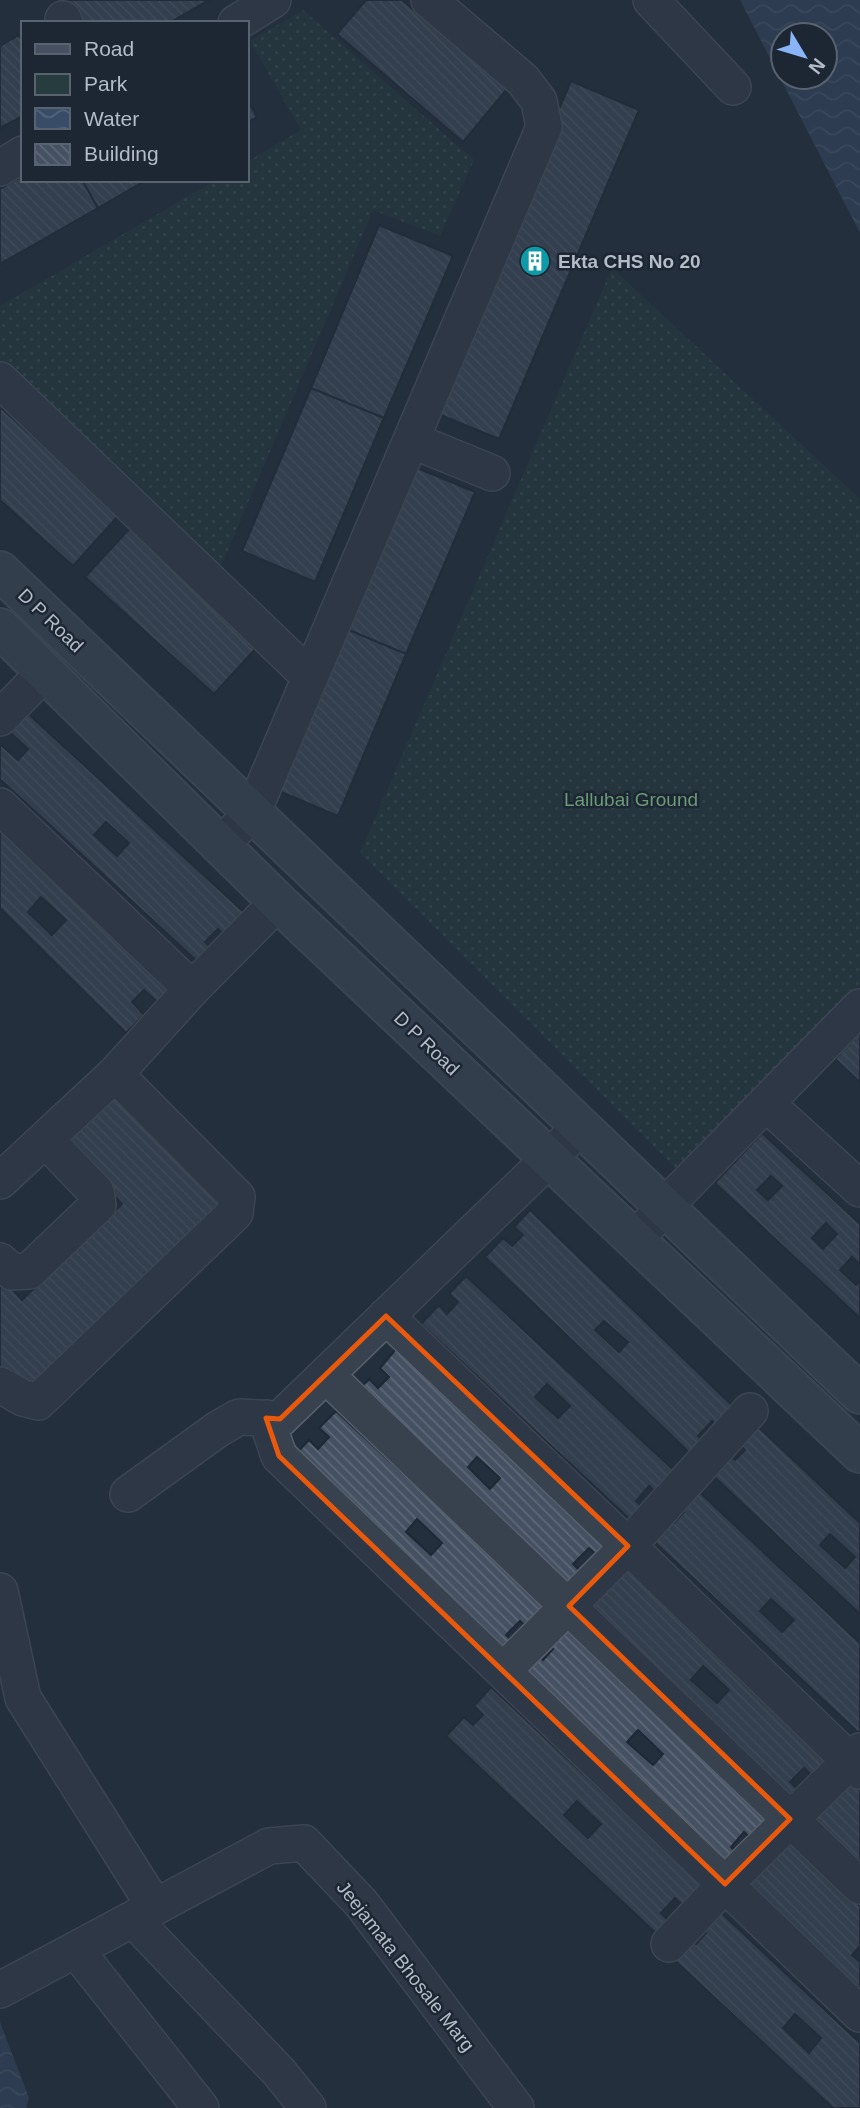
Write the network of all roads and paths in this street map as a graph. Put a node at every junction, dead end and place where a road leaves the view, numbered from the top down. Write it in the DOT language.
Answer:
graph roads {
  1 [pos="272,0"];
  2 [pos="429,0"];
  3 [pos="651,0"];
  4 [pos="239,21"];
  5 [pos="733,87"];
  6 [pos="21,155"];
  7 [pos="0,168"];
  8 [pos="0,380"];
  9 [pos="411,440"];
  10 [pos="492,473"];
  11 [pos="0,571"];
  12 [pos="0,628"];
  13 [pos="45,672"];
  14 [pos="310,677"];
  15 [pos="0,718"];
  16 [pos="0,806"];
  17 [pos="252,814"];
  18 [pos="220,845"];
  19 [pos="278,902"];
  20 [pos="192,989"];
  21 [pos="860,1007"];
  22 [pos="115,1074"];
  23 [pos="766,1104"];
  24 [pos="581,1125"];
  25 [pos="46,1139"];
  26 [pos="549,1159"];
  27 [pos="0,1181"];
  28 [pos="860,1189"];
  29 [pos="665,1206"];
  30 [pos="635,1240"];
  31 [pos="0,1261"];
  32 [pos="386,1316"];
  33 [pos="326,1374"];
  34 [pos="0,1384"];
  35 [pos="860,1394"];
  36 [pos="750,1411"];
  37 [pos="266,1418"];
  38 [pos="860,1453"];
  39 [pos="128,1494"];
  40 [pos="628,1546"];
  41 [pos="0,1591"];
  42 [pos="569,1606"];
  43 [pos="503,1671"];
  44 [pos="857,1761"];
  45 [pos="790,1819"];
  46 [pos="725,1884"];
  47 [pos="860,1886"];
  48 [pos="144,1913"];
  49 [pos="670,1944"];
  50 [pos="76,1950"];
  51 [pos="12,1984"];
  52 [pos="860,2014"];
  53 [pos="201,2108"];
  54 [pos="307,2108"];
  55 [pos="516,2108"];
  1 -- 4 [label="street"];
  2 -- 9 [label="street"];
  3 -- 5 [label="street"];
  6 -- 7 [label="street"];
  8 -- 14 [label="street"];
  9 -- 10 [label="street"];
  9 -- 14 [label="street"];
  11 -- 17 [label="street, D P Road"];
  12 -- 13 [label="street, D P Road"];
  13 -- 15 [label="street"];
  13 -- 18 [label="street, D P Road"];
  14 -- 17 [label="street"];
  16 -- 20 [label="street"];
  17 -- 18 [label="street"];
  17 -- 24 [label="street, D P Road"];
  18 -- 19 [label="street, D P Road"];
  19 -- 20 [label="street"];
  19 -- 26 [label="street, D P Road"];
  20 -- 22 [label="street"];
  21 -- 23 [label="street"];
  22 -- 25 [label="street"];
  22 -- 34 [label="street"];
  23 -- 28 [label="street"];
  23 -- 29 [label="street"];
  24 -- 26 [label="street"];
  24 -- 29 [label="street, D P Road"];
  25 -- 27 [label="street"];
  25 -- 31 [label="street"];
  26 -- 30 [label="street, D P Road"];
  26 -- 32 [label="street"];
  29 -- 30 [label="street"];
  29 -- 35 [label="street, D P Road"];
  30 -- 38 [label="street, D P Road"];
  32 -- 33 [label="street"];
  32 -- 40 [label="street"];
  33 -- 37 [label="street"];
  33 -- 42 [label="street"];
  36 -- 40 [label="street"];
  37 -- 39 [label="street"];
  37 -- 43 [label="street"];
  40 -- 42 [label="street"];
  40 -- 44 [label="street"];
  41 -- 48 [label="street"];
  42 -- 43 [label="street"];
  42 -- 45 [label="street"];
  43 -- 46 [label="street"];
  44 -- 45 [label="street"];
  45 -- 46 [label="street"];
  45 -- 47 [label="street"];
  46 -- 49 [label="street"];
  46 -- 52 [label="street"];
  48 -- 50 [label="street, Jeejamata Bhosale Marg"];
  48 -- 54 [label="street"];
  48 -- 55 [label="street, Jeejamata Bhosale Marg"];
  50 -- 51 [label="street, Jeejamata Bhosale Marg"];
  50 -- 53 [label="street"];
}
